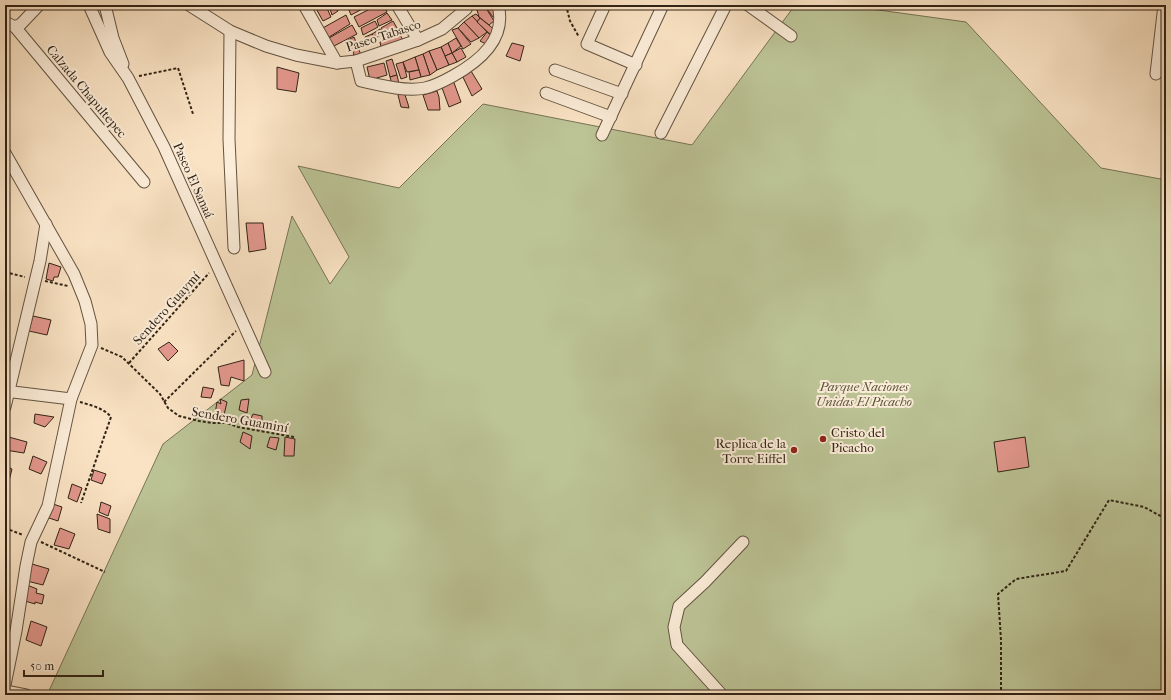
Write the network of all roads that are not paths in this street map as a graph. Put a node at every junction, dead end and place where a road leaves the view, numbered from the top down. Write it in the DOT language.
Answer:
graph roads {
  1 [pos="39,5"];
  2 [pos="89,5"];
  3 [pos="105,5"];
  4 [pos="304,5"];
  5 [pos="397,5"];
  6 [pos="468,5"];
  7 [pos="498,5"];
  8 [pos="605,5"];
  9 [pos="663,5"];
  10 [pos="726,5"];
  11 [pos="748,5"];
  12 [pos="1164,5"];
  13 [pos="191,6"];
  14 [pos="10,25"];
  15 [pos="230,31"];
  16 [pos="791,36"];
  17 [pos="418,40"];
  18 [pos="356,61"];
  19 [pos="337,63"];
  20 [pos="636,65"];
  21 [pos="555,70"];
  22 [pos="1156,74"];
  23 [pos="128,78"];
  24 [pos="546,93"];
  25 [pos="622,94"];
  26 [pos="611,118"];
  27 [pos="661,133"];
  28 [pos="602,135"];
  29 [pos="5,153"];
  30 [pos="144,182"];
  31 [pos="46,224"];
  32 [pos="234,248"];
  33 [pos="265,372"];
  34 [pos="7,391"];
  35 [pos="71,399"];
  36 [pos="5,407"];
  37 [pos="743,542"];
  38 [pos="5,685"];
  39 [pos="5,691"];
  40 [pos="26,695"];
  41 [pos="722,695"];
  1 -- 14 [label="street"];
  2 -- 23 [label="street, Paseo El Sanaá"];
  3 -- 23 [label="street"];
  4 -- 19 [label="street"];
  5 -- 17 [label="street"];
  6 -- 17 [label="street, Paseo Tabasco"];
  7 -- 18 [label="street"];
  8 -- 20 [label="street"];
  9 -- 20 [label="street"];
  10 -- 27 [label="street"];
  11 -- 16 [label="street"];
  12 -- 22 [label="street"];
  13 -- 15 [label="street, Paseo Tabasco"];
  14 -- 30 [label="street, Calzada Chapultepec"];
  15 -- 19 [label="street, Paseo Tabasco"];
  15 -- 32 [label="street"];
  17 -- 18 [label="street, Paseo Tabasco"];
  18 -- 19 [label="street, Paseo Tabasco"];
  20 -- 25 [label="street"];
  21 -- 25 [label="street"];
  23 -- 33 [label="street, Paseo El Sanaá"];
  24 -- 26 [label="street"];
  25 -- 26 [label="street"];
  26 -- 28 [label="street"];
  29 -- 31 [label="street"];
  31 -- 34 [label="street"];
  31 -- 35 [label="street"];
  34 -- 35 [label="street"];
  34 -- 36 [label="street"];
  35 -- 38 [label="street"];
  37 -- 41 [label="street"];
  39 -- 40 [label="street"];
}
